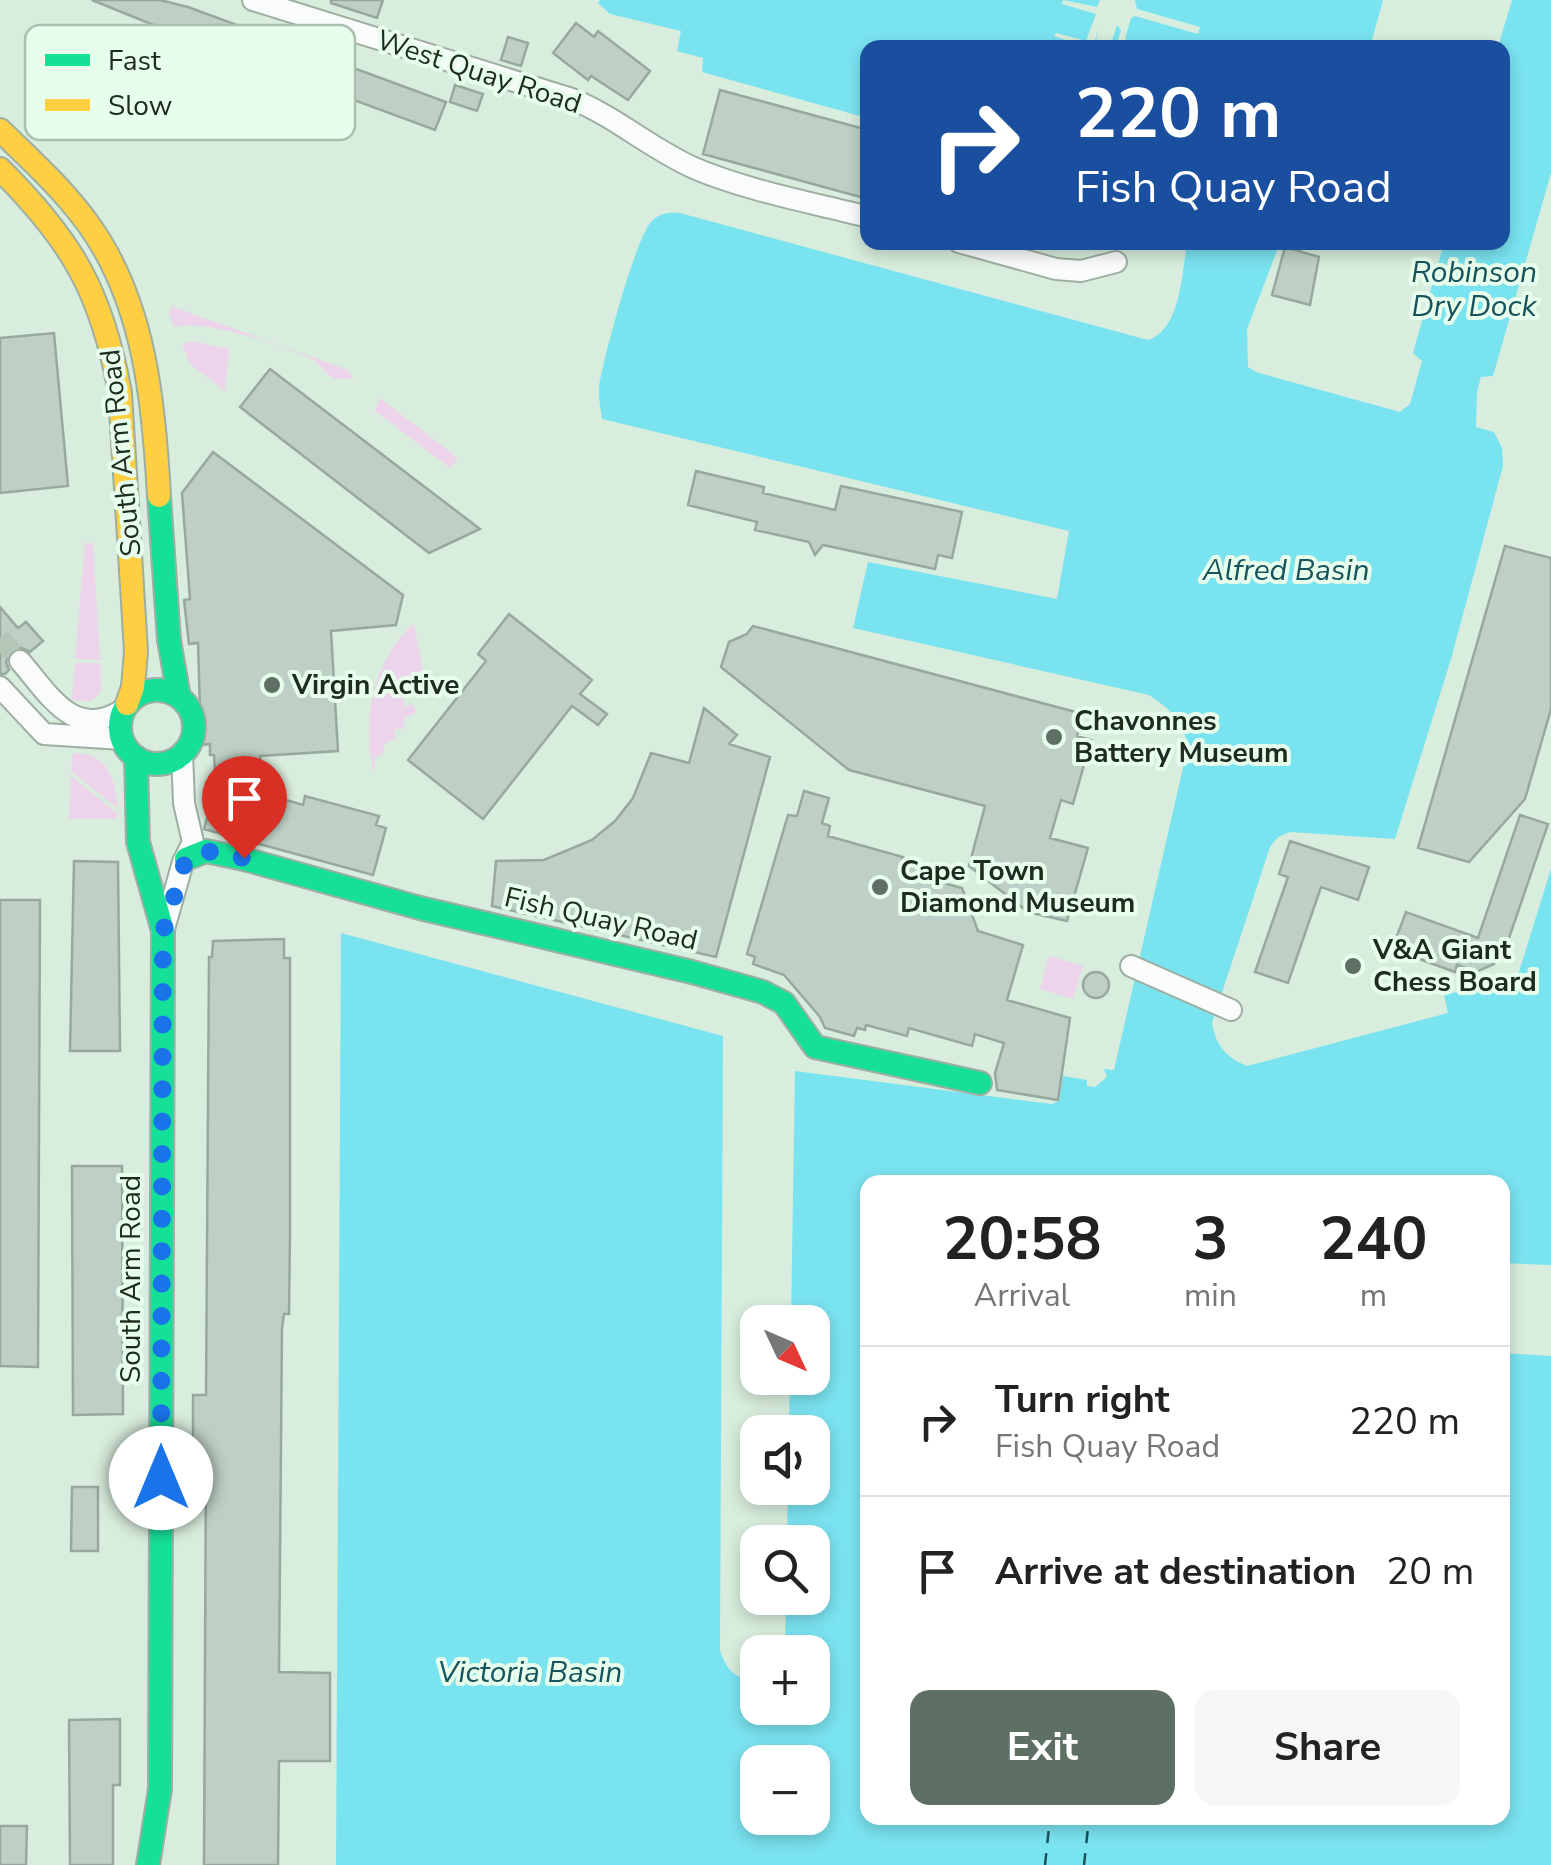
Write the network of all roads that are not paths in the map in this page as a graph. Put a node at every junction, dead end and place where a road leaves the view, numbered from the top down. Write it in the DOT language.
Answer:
graph roads {
  1 [pos="253,0"];
  2 [pos="334,25"];
  3 [pos="355,32"];
  4 [pos="0,130"];
  5 [pos="0,169"];
  6 [pos="860,216"];
  7 [pos="987,250"];
  8 [pos="1116,262"];
  9 [pos="20,661"];
  10 [pos="0,687"];
  11 [pos="179,697"];
  12 [pos="126,707"];
  13 [pos="129,748"];
  14 [pos="182,753"];
  15 [pos="185,860"];
  16 [pos="146,862"];
  17 [pos="163,932"];
  18 [pos="1131,966"];
  19 [pos="1231,1010"];
  20 [pos="980,1083"];
  21 [pos="148,1865"];
  1 -- 2 [label="street, West Quay Road"];
  3 -- 6 [label="street, West Quay Road"];
  4 -- 11 [label="street, South Arm Road"];
  5 -- 12 [label="street, South Arm Road"];
  7 -- 8 [label="street"];
  9 -- 12 [label="street"];
  10 -- 13 [label="street"];
  11 -- 12 [label="street"];
  11 -- 14 [label="street"];
  12 -- 13 [label="street"];
  13 -- 14 [label="street"];
  13 -- 16 [label="street, South Arm Road"];
  14 -- 15 [label="street, South Arm Road"];
  15 -- 16 [label="street"];
  15 -- 17 [label="street, South Arm Road"];
  15 -- 20 [label="street, Fish Quay Road"];
  16 -- 17 [label="street, South Arm Road"];
  17 -- 21 [label="street, South Arm Road"];
  18 -- 19 [label="street"];
}
